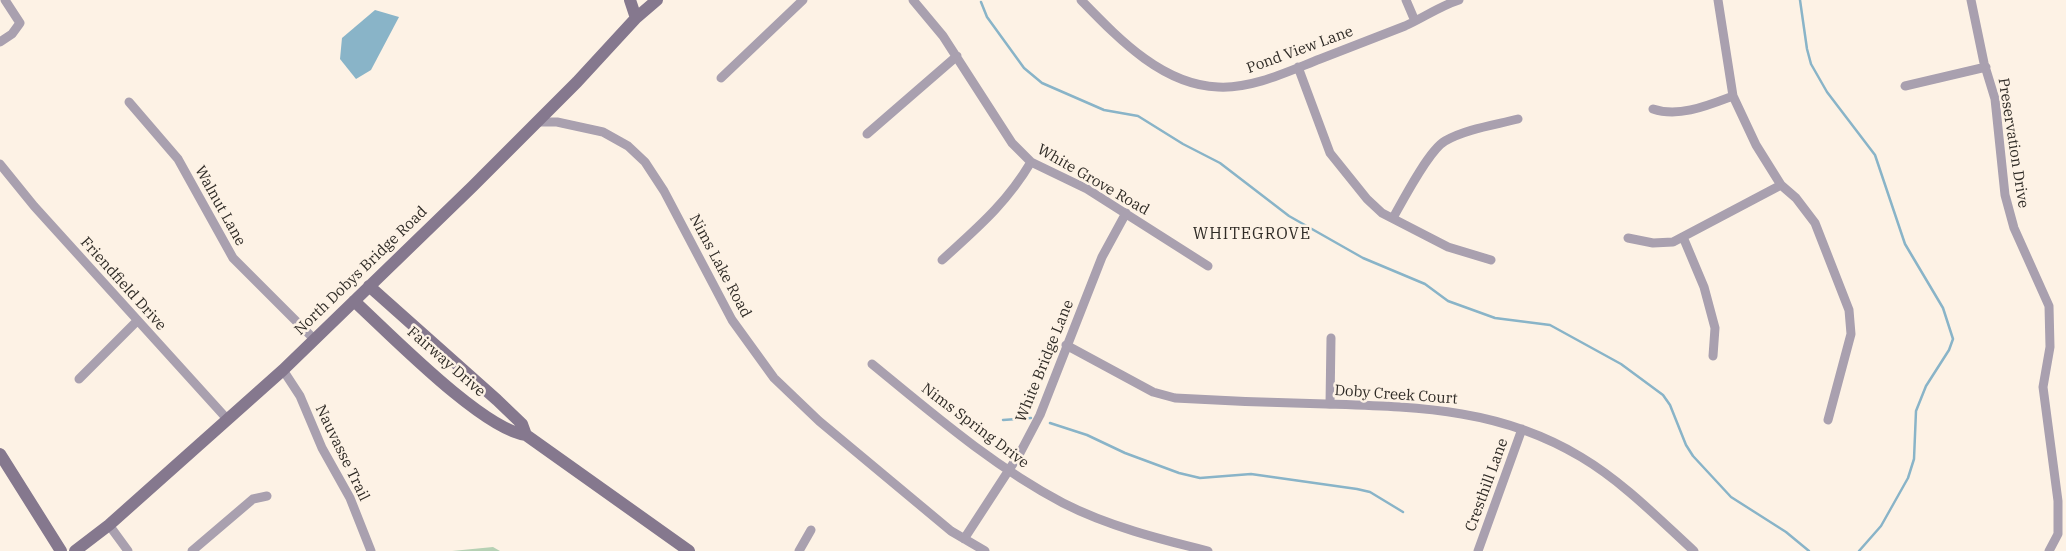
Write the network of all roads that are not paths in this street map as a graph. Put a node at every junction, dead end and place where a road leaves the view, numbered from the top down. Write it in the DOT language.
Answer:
graph roads {
  1 [pos="5,0"];
  2 [pos="630,0"];
  3 [pos="657,0"];
  4 [pos="803,0"];
  5 [pos="913,0"];
  6 [pos="1081,0"];
  7 [pos="1406,0"];
  8 [pos="1459,0"];
  9 [pos="1718,0"];
  10 [pos="1971,0"];
  11 [pos="636,18"];
  12 [pos="1415,20"];
  13 [pos="0,42"];
  14 [pos="957,56"];
  15 [pos="1298,67"];
  16 [pos="1986,68"];
  17 [pos="721,78"];
  18 [pos="1905,86"];
  19 [pos="1733,96"];
  20 [pos="129,102"];
  21 [pos="1653,109"];
  22 [pos="1518,119"];
  23 [pos="536,122"];
  24 [pos="867,134"];
  25 [pos="1031,162"];
  26 [pos="0,164"];
  27 [pos="1781,185"];
  28 [pos="1126,213"];
  29 [pos="1393,218"];
  30 [pos="1683,237"];
  31 [pos="1628,238"];
  32 [pos="942,260"];
  33 [pos="1491,260"];
  34 [pos="1208,266"];
  35 [pos="369,286"];
  36 [pos="354,301"];
  37 [pos="137,321"];
  38 [pos="1331,338"];
  39 [pos="314,339"];
  40 [pos="1066,345"];
  41 [pos="1713,356"];
  42 [pos="872,364"];
  43 [pos="283,370"];
  44 [pos="79,378"];
  45 [pos="1330,404"];
  46 [pos="228,420"];
  47 [pos="1828,420"];
  48 [pos="1522,429"];
  49 [pos="526,435"];
  50 [pos="0,454"];
  51 [pos="1008,469"];
  52 [pos="2061,484"];
  53 [pos="268,496"];
  54 [pos="109,525"];
  55 [pos="811,530"];
  56 [pos="964,539"];
  57 [pos="61,551"];
  58 [pos="75,551"];
  59 [pos="128,551"];
  60 [pos="192,551"];
  61 [pos="371,551"];
  62 [pos="689,551"];
  63 [pos="799,551"];
  64 [pos="985,551"];
  65 [pos="1208,551"];
  66 [pos="1478,551"];
  67 [pos="1694,551"];
  68 [pos="2049,551"];
  1 -- 13 [label="street"];
  2 -- 11 [label="street"];
  3 -- 11 [label="street, North Dobys Bridge Road"];
  4 -- 17 [label="street"];
  5 -- 14 [label="street, White Grove Road"];
  6 -- 15 [label="street, Pond View Lane"];
  7 -- 12 [label="street"];
  8 -- 12 [label="street, Pond View Lane"];
  9 -- 19 [label="street"];
  10 -- 16 [label="street, Preservation Drive"];
  11 -- 23 [label="street, North Dobys Bridge Road"];
  12 -- 15 [label="street, Pond View Lane"];
  14 -- 24 [label="street"];
  14 -- 25 [label="street, White Grove Road"];
  15 -- 29 [label="street"];
  16 -- 18 [label="street"];
  16 -- 52 [label="street, Preservation Drive"];
  19 -- 21 [label="street"];
  19 -- 27 [label="street"];
  20 -- 39 [label="street, Walnut Lane"];
  22 -- 29 [label="street"];
  23 -- 35 [label="street, North Dobys Bridge Road"];
  23 -- 56 [label="street, Nims Lake Road"];
  25 -- 28 [label="street, White Grove Road"];
  25 -- 32 [label="street"];
  26 -- 37 [label="street, Friendfield Drive"];
  27 -- 30 [label="street"];
  27 -- 47 [label="street"];
  28 -- 34 [label="street, White Grove Road"];
  28 -- 40 [label="street, White Bridge Lane"];
  29 -- 33 [label="street"];
  30 -- 31 [label="street"];
  30 -- 41 [label="street"];
  35 -- 36 [label="street, North Dobys Bridge Road"];
  35 -- 49 [label="street, Fairway Drive"];
  36 -- 39 [label="street, North Dobys Bridge Road"];
  36 -- 49 [label="street, Fairway Drive"];
  37 -- 44 [label="street"];
  37 -- 46 [label="street, Friendfield Drive"];
  38 -- 45 [label="street"];
  39 -- 43 [label="street, North Dobys Bridge Road"];
  40 -- 45 [label="street, Doby Creek Court"];
  40 -- 51 [label="street, White Bridge Lane"];
  42 -- 51 [label="street, Nims Spring Drive"];
  43 -- 46 [label="street, North Dobys Bridge Road"];
  43 -- 61 [label="street, Nauvasse Trail"];
  45 -- 48 [label="street, Doby Creek Court"];
  46 -- 54 [label="street, North Dobys Bridge Road"];
  48 -- 66 [label="street, Cresthill Lane"];
  48 -- 67 [label="street, Doby Creek Court"];
  49 -- 62 [label="street, Fairway Drive"];
  50 -- 57 [label="street"];
  51 -- 56 [label="street, White Bridge Lane"];
  51 -- 65 [label="street, Nims Spring Drive"];
  52 -- 68 [label="street, Preservation Drive"];
  53 -- 60 [label="street"];
  54 -- 58 [label="street, North Dobys Bridge Road"];
  54 -- 59 [label="street"];
  55 -- 63 [label="street"];
  56 -- 64 [label="street, Nims Lake Road"];
}
